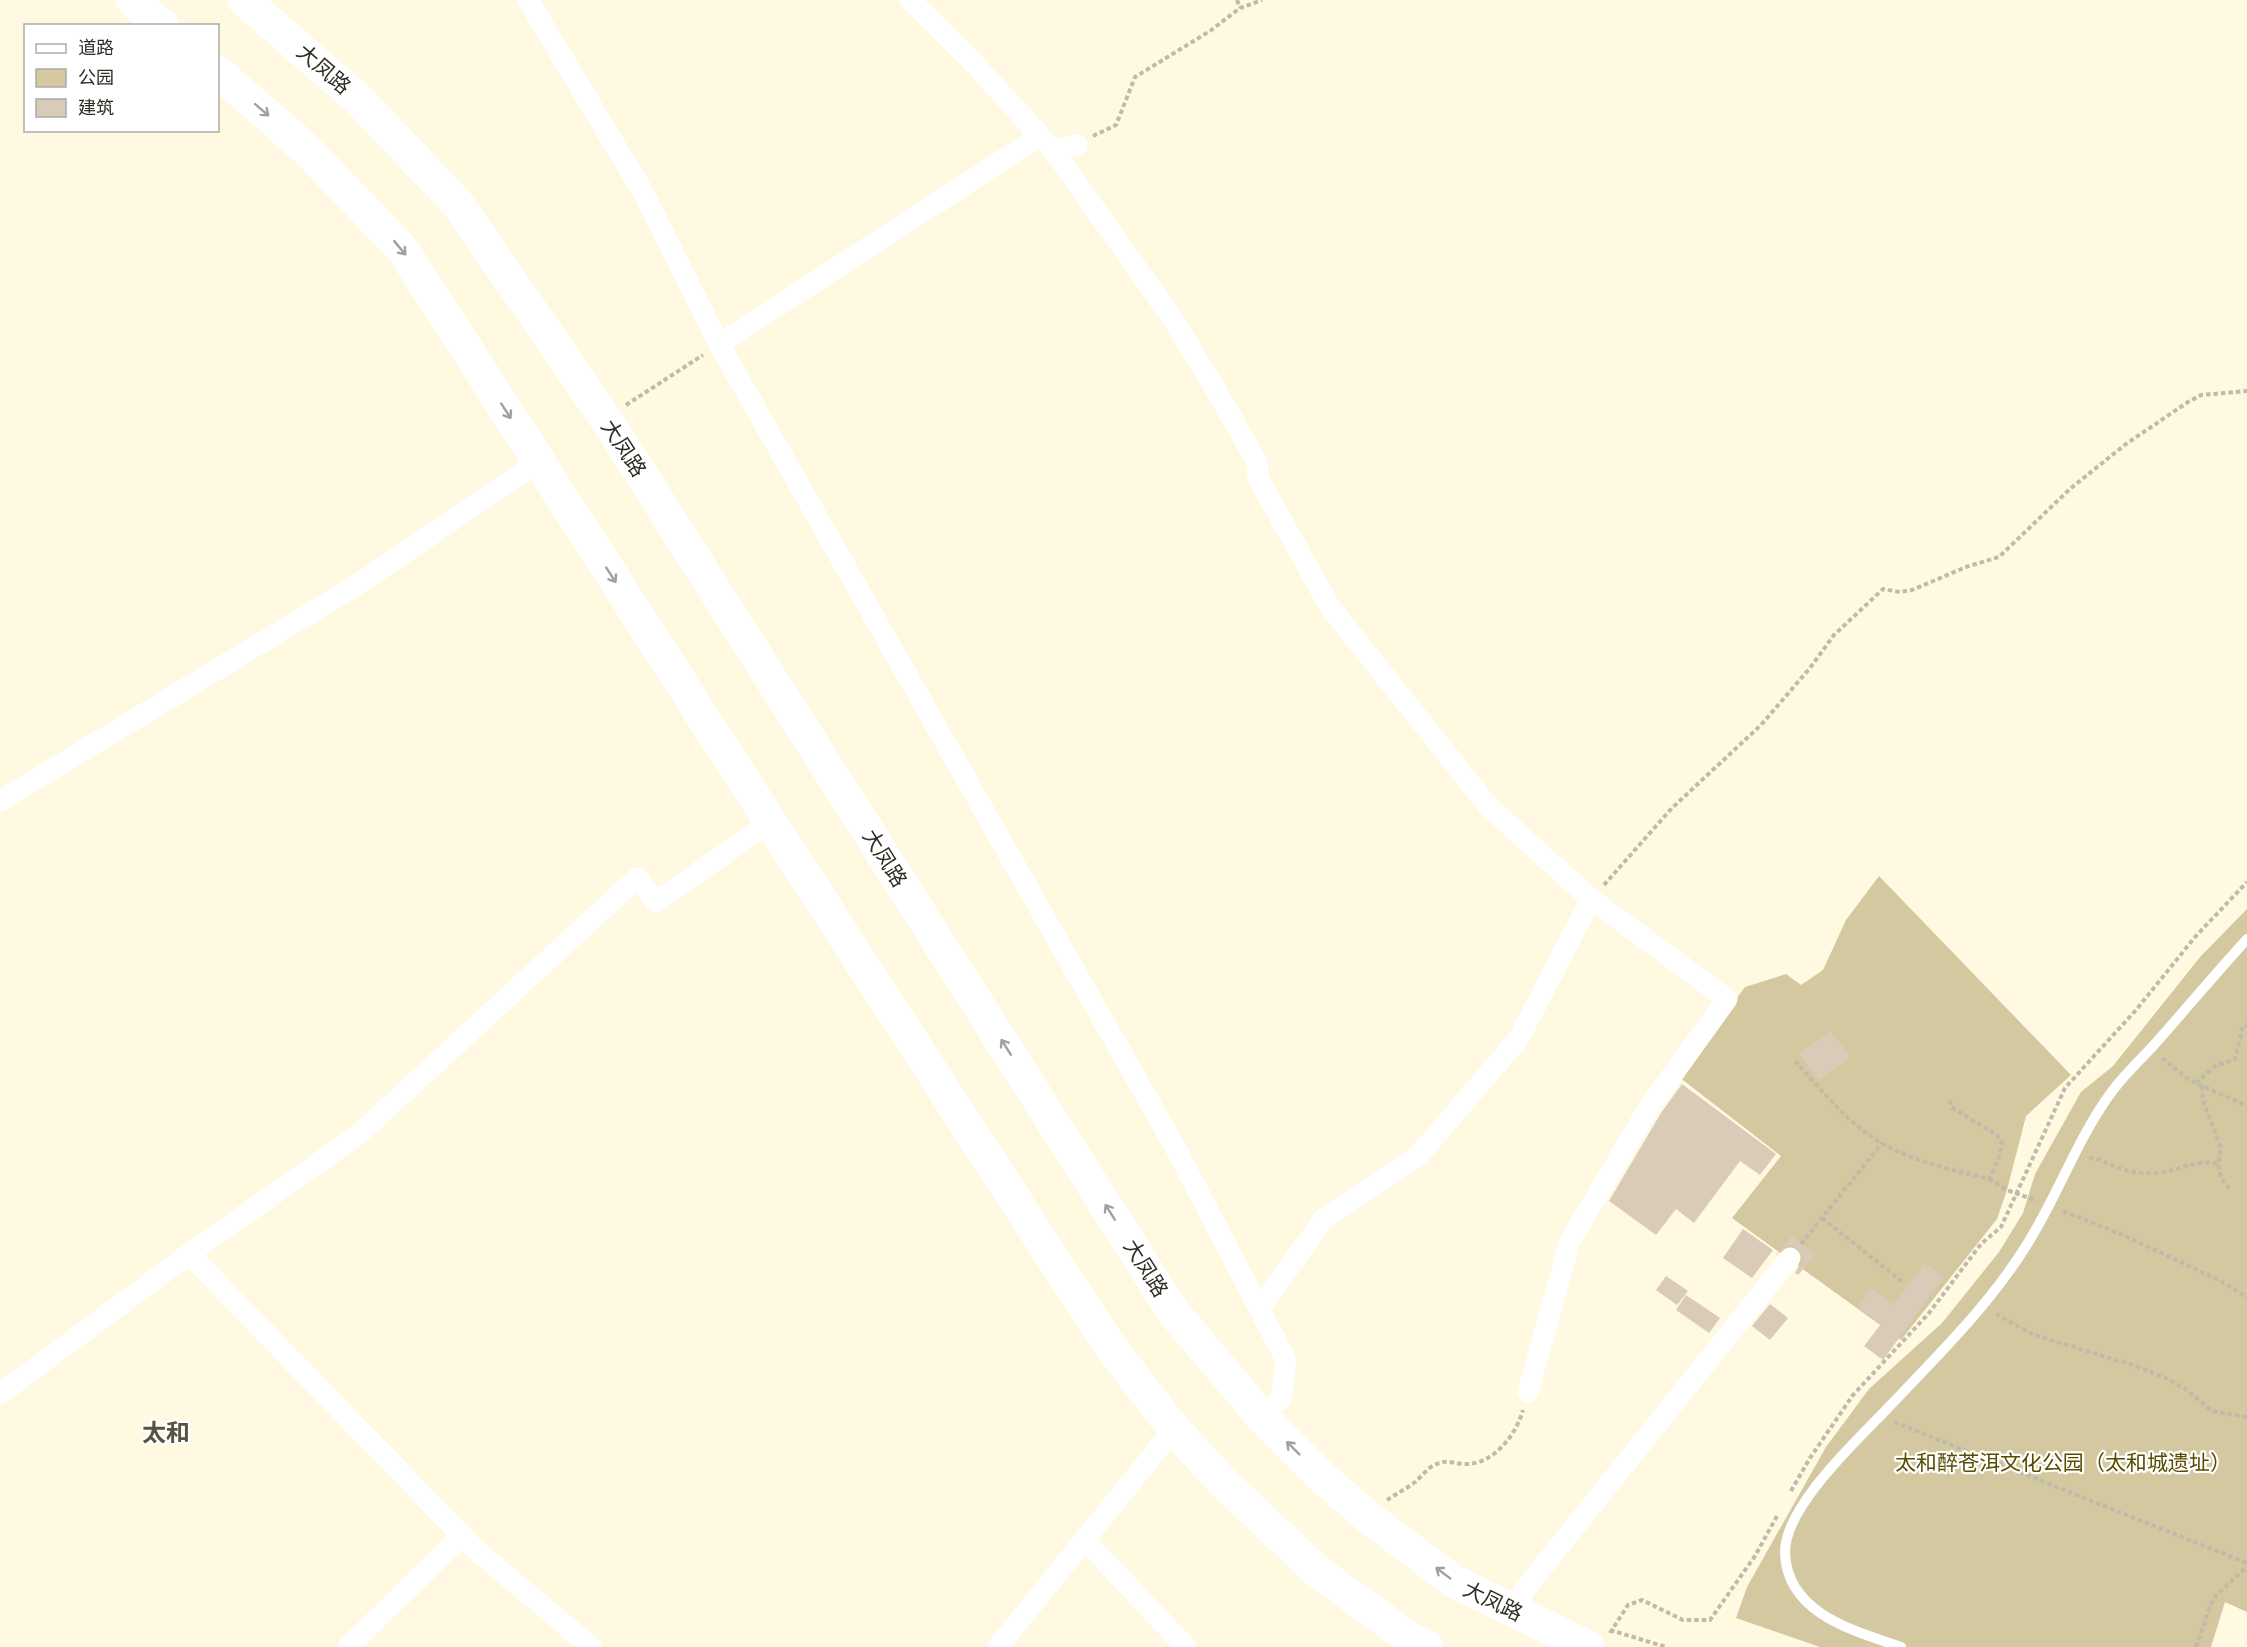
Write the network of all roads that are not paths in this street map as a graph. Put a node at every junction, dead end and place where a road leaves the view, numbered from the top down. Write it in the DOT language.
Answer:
graph roads {
  1 [pos="132,0"];
  2 [pos="244,0"];
  3 [pos="528,0"];
  4 [pos="910,0"];
  5 [pos="161,24"];
  6 [pos="219,73"];
  7 [pos="1047,144"];
  8 [pos="1077,145"];
  9 [pos="720,344"];
  10 [pos="538,462"];
  11 [pos="0,801"];
  12 [pos="770,822"];
  13 [pos="1591,899"];
  14 [pos="2247,939"];
  15 [pos="189,1254"];
  16 [pos="1790,1258"];
  17 [pos="1259,1309"];
  18 [pos="1528,1392"];
  19 [pos="0,1394"];
  20 [pos="1262,1417"];
  21 [pos="1174,1429"];
  22 [pos="462,1536"];
  23 [pos="1084,1539"];
  24 [pos="1516,1612"];
  25 [pos="1602,1636"];
  26 [pos="348,1647"];
  27 [pos="591,1647"];
  28 [pos="998,1647"];
  29 [pos="1186,1647"];
  30 [pos="1427,1647"];
  31 [pos="1901,1647"];
  1 -- 5 [label="highway"];
  20 -- 2 [label="highway, 大凤路, one-way"];
  3 -- 9 [label="street"];
  4 -- 7 [label="street"];
  6 -- 10 [label="highway, one-way"];
  7 -- 8 [label="street"];
  7 -- 9 [label="street"];
  7 -- 13 [label="street"];
  9 -- 17 [label="street"];
  10 -- 11 [label="street"];
  10 -- 12 [label="highway, one-way"];
  12 -- 15 [label="street"];
  12 -- 21 [label="highway"];
  13 -- 17 [label="street"];
  13 -- 18 [label="street"];
  14 -- 31 [label="lane"];
  15 -- 19 [label="street"];
  15 -- 22 [label="street"];
  16 -- 24 [label="street"];
  17 -- 20 [label="street"];
  24 -- 20 [label="highway, 大凤路, one-way"];
  21 -- 23 [label="street"];
  21 -- 30 [label="highway"];
  22 -- 26 [label="street"];
  22 -- 27 [label="street"];
  23 -- 28 [label="street"];
  23 -- 29 [label="street"];
  24 -- 25 [label="highway, 大凤路"];
}
